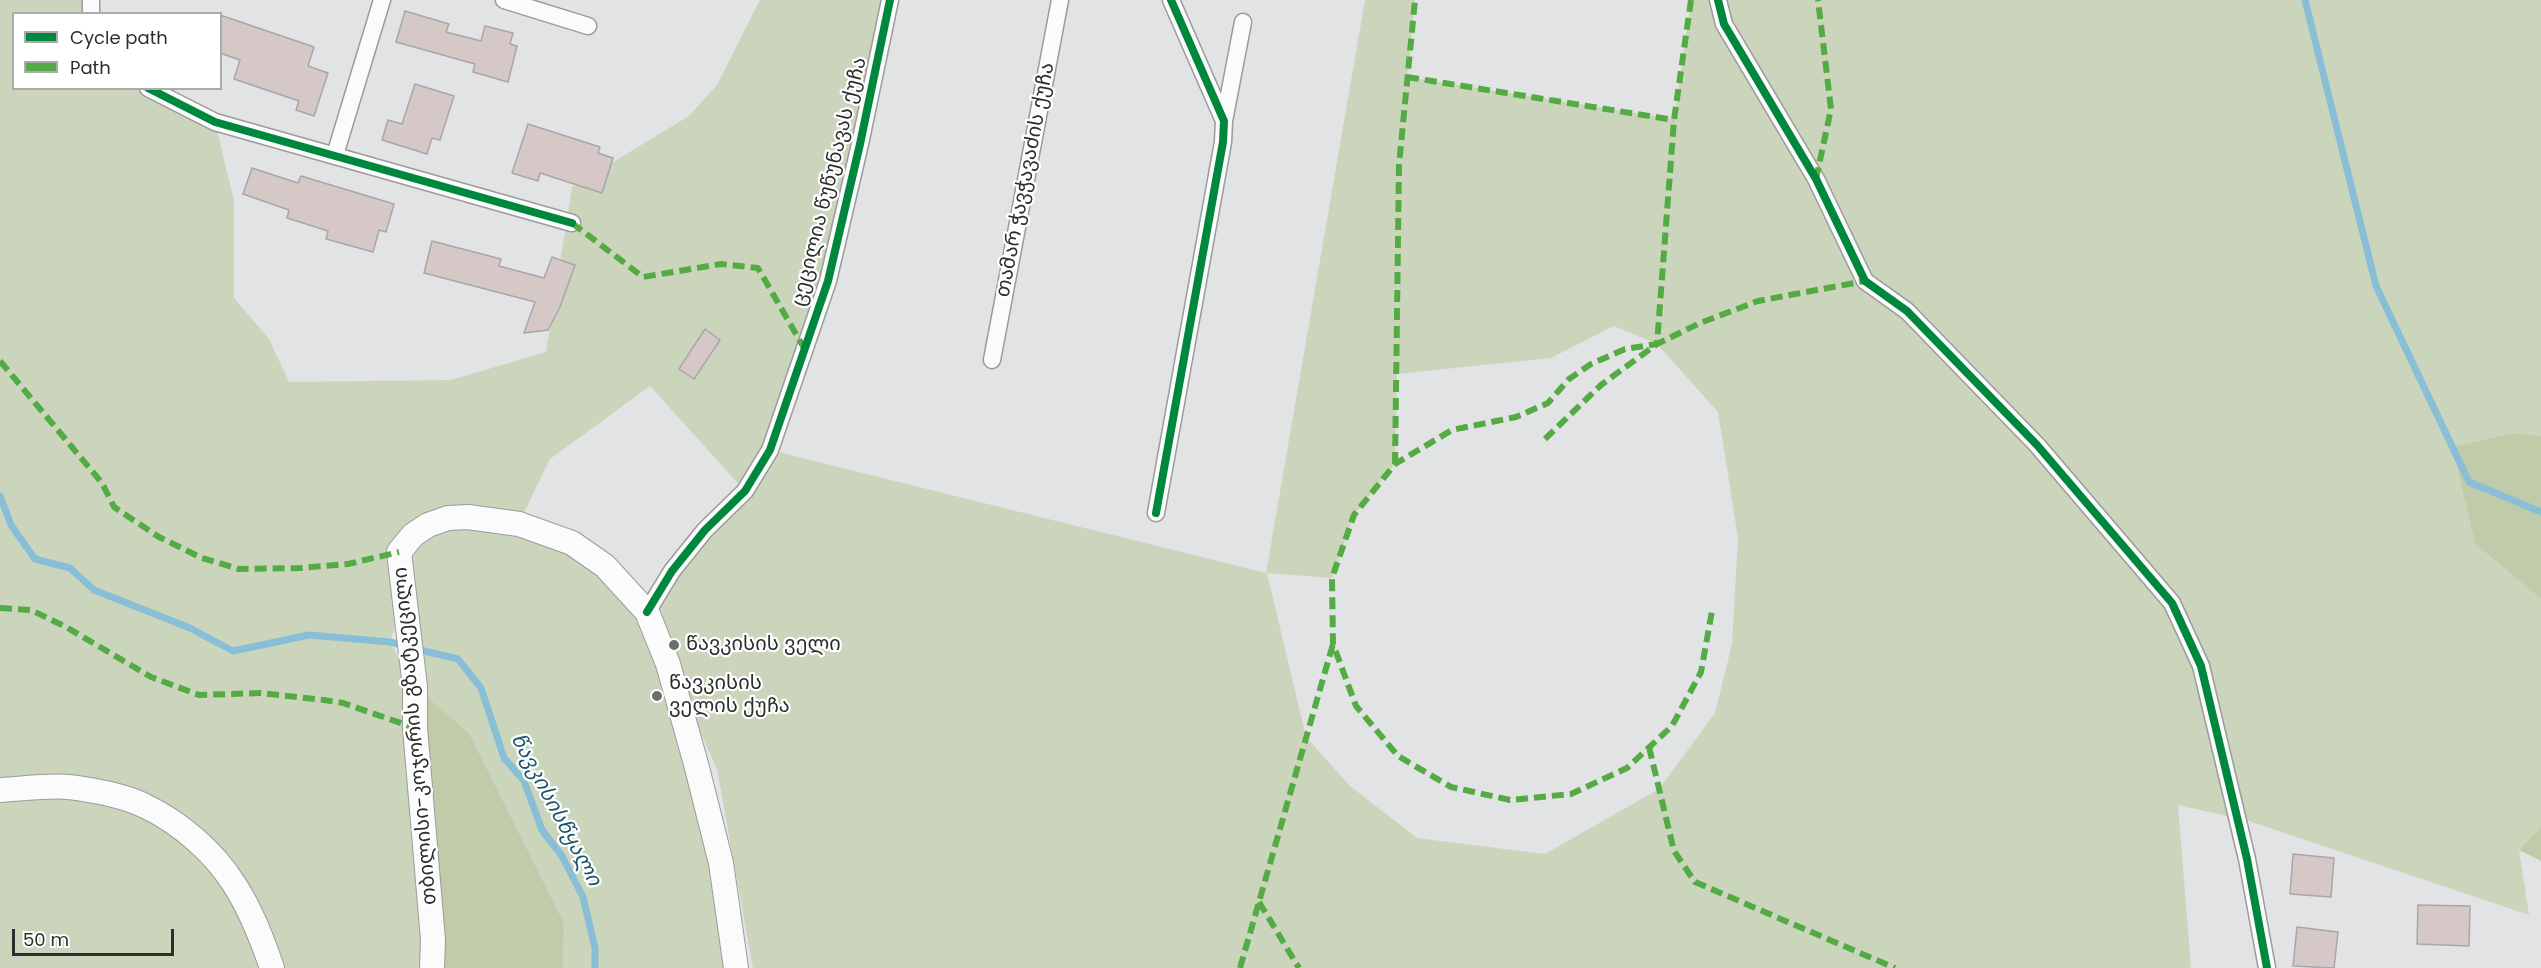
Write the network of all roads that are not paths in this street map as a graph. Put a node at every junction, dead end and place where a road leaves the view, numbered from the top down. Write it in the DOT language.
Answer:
graph roads {
  1 [pos="382,0"];
  2 [pos="504,0"];
  3 [pos="890,0"];
  4 [pos="1060,0"];
  5 [pos="1171,0"];
  6 [pos="1718,0"];
  7 [pos="1243,22"];
  8 [pos="588,26"];
  9 [pos="152,90"];
  10 [pos="1224,122"];
  11 [pos="335,155"];
  12 [pos="572,223"];
  13 [pos="992,360"];
  14 [pos="1156,513"];
  15 [pos="647,612"];
  16 [pos="0,790"];
  17 [pos="272,968"];
  18 [pos="432,968"];
  19 [pos="736,968"];
  20 [pos="2267,968"];
  1 -- 11 [label="street"];
  2 -- 8 [label="street"];
  3 -- 15 [label="street, ცეცილია წუწუნავას ქუჩა"];
  4 -- 13 [label="street, თამარ ჭავჭავაძის ქუჩა"];
  5 -- 10 [label="street"];
  6 -- 20 [label="street"];
  7 -- 10 [label="street"];
  9 -- 11 [label="street"];
  10 -- 14 [label="street"];
  11 -- 12 [label="street"];
  15 -- 18 [label="main road, თბილისი-კოჯორის გზატკეცილი"];
  15 -- 19 [label="main road, თბილისი-კოჯორის გზატკეცილი"];
  16 -- 17 [label="main road"];
}
